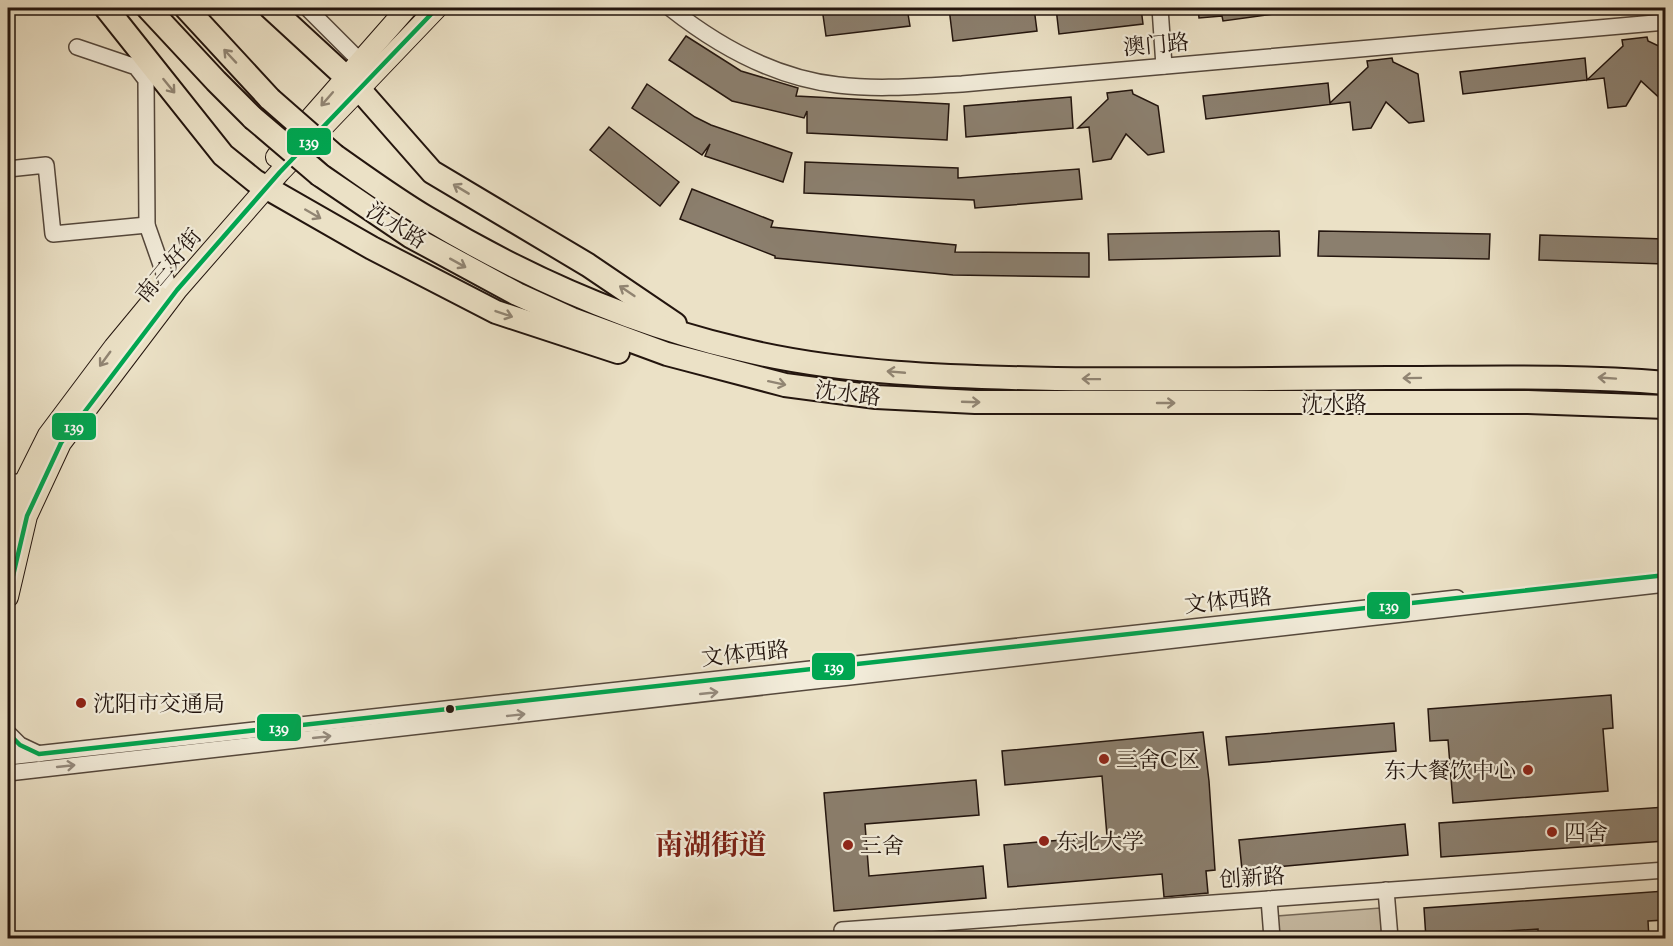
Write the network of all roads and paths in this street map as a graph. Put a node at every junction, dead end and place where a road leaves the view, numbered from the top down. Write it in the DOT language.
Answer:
graph roads {
  1 [pos="106,8"];
  2 [pos="148,8"];
  3 [pos="186,8"];
  4 [pos="271,8"];
  5 [pos="307,8"];
  6 [pos="407,8"];
  7 [pos="437,8"];
  8 [pos="670,8"];
  9 [pos="1160,8"];
  10 [pos="1665,22"];
  11 [pos="77,47"];
  12 [pos="1164,66"];
  13 [pos="355,76"];
  14 [pos="8,169"];
  15 [pos="261,184"];
  16 [pos="147,225"];
  17 [pos="167,282"];
  18 [pos="692,336"];
  19 [pos="738,374"];
  20 [pos="1665,383"];
  21 [pos="1665,407"];
  22 [pos="17,482"];
  23 [pos="8,528"];
  24 [pos="1665,574"];
  25 [pos="1665,584"];
  26 [pos="8,597"];
  27 [pos="8,733"];
  28 [pos="39,754"];
  29 [pos="8,757"];
  30 [pos="8,773"];
  31 [pos="1665,870"];
  32 [pos="1386,890"];
  33 [pos="1269,899"];
  34 [pos="843,934"];
  35 [pos="1272,939"];
  36 [pos="1390,939"];
  1 -- 15 [label="highway, one-way"];
  2 -- 19 [label="highway, 沈水路, one-way, bridge"];
  18 -- 3 [label="highway, 沈水路, one-way, bridge"];
  4 -- 13 [label="highway"];
  5 -- 13 [label="street"];
  6 -- 13 [label="main road"];
  7 -- 13 [label="main road"];
  8 -- 12 [label="street, 澳门路"];
  9 -- 12 [label="street"];
  10 -- 12 [label="street, 澳门路"];
  11 -- 16 [label="street"];
  13 -- 15 [label="main road"];
  18 -- 13 [label="highway, one-way"];
  14 -- 16 [label="street"];
  15 -- 17 [label="main road"];
  15 -- 19 [label="highway, one-way"];
  15 -- 26 [label="main road, 南三好街"];
  16 -- 17 [label="street"];
  17 -- 22 [label="main road, one-way"];
  20 -- 18 [label="highway, 沈水路, one-way"];
  19 -- 21 [label="highway, 沈水路, one-way"];
  22 -- 23 [label="main road"];
  24 -- 28 [label="street, 文体西路"];
  30 -- 25 [label="street, 文体西路, one-way"];
  27 -- 28 [label="street"];
  28 -- 29 [label="street, 文体西路"];
  31 -- 32 [label="street, 创新路"];
  32 -- 33 [label="street, 创新路"];
  32 -- 36 [label="street"];
  33 -- 34 [label="street, 创新路"];
  33 -- 35 [label="street"];
}
